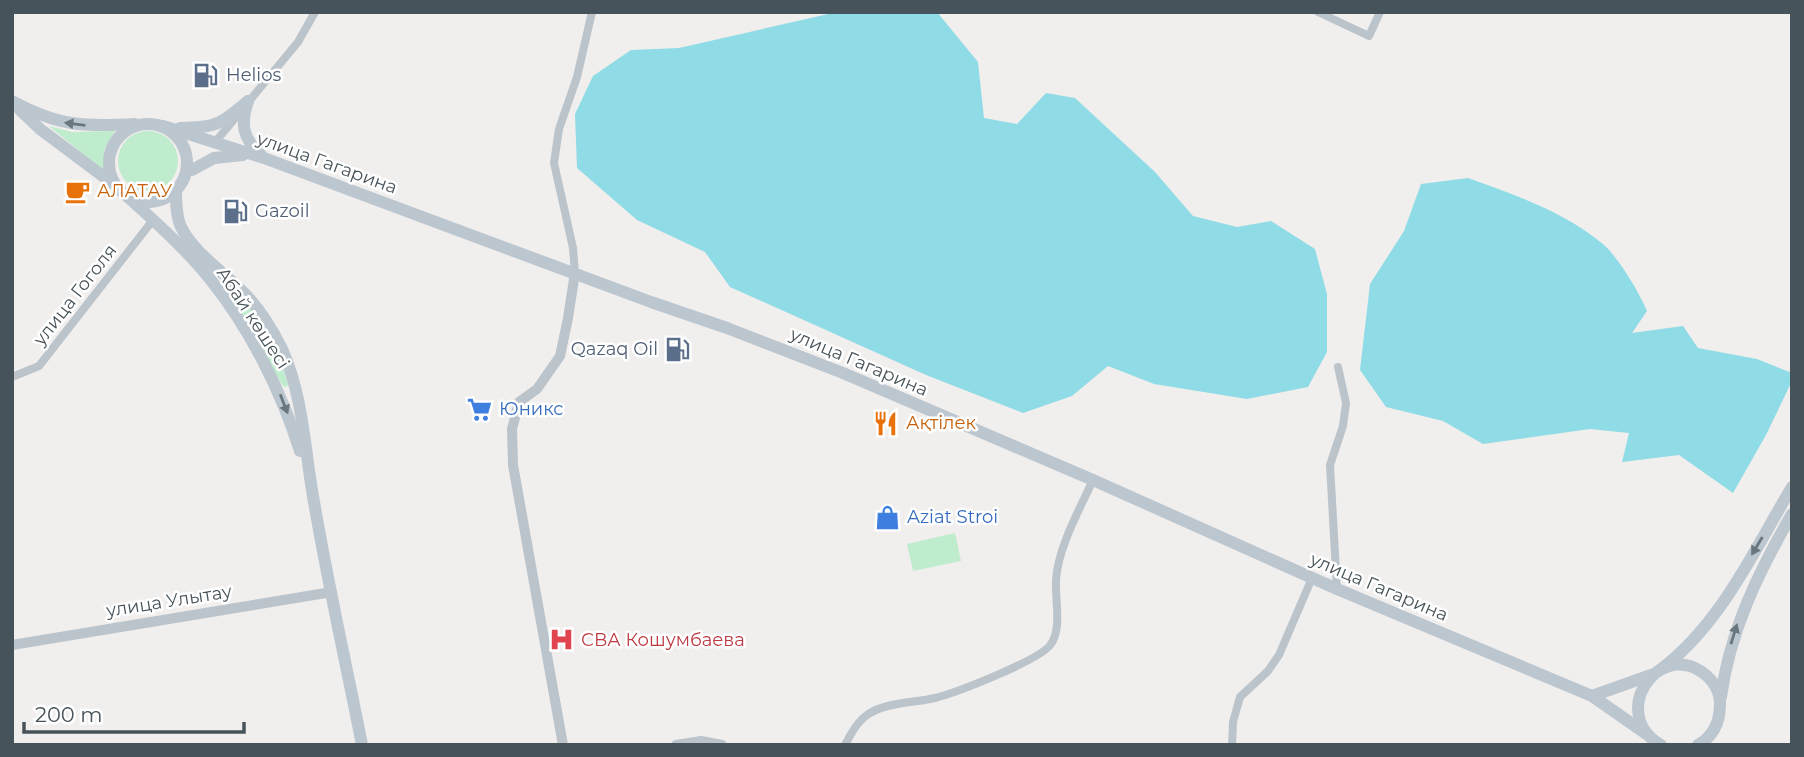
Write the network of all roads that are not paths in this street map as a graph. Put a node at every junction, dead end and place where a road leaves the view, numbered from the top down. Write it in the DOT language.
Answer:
graph roads {
  1 [pos="592,12"];
  2 [pos="1318,12"];
  3 [pos="1380,12"];
  4 [pos="312,13"];
  5 [pos="248,101"];
  6 [pos="12,102"];
  7 [pos="142,124"];
  8 [pos="163,126"];
  9 [pos="215,142"];
  10 [pos="264,158"];
  11 [pos="192,170"];
  12 [pos="178,187"];
  13 [pos="122,191"];
  14 [pos="153,220"];
  15 [pos="575,273"];
  16 [pos="1338,367"];
  17 [pos="12,377"];
  18 [pos="1093,480"];
  19 [pos="311,484"];
  20 [pos="1792,488"];
  21 [pos="1792,513"];
  22 [pos="1312,578"];
  23 [pos="1337,589"];
  24 [pos="332,592"];
  25 [pos="12,645"];
  26 [pos="1657,672"];
  27 [pos="1592,696"];
  28 [pos="1720,700"];
  29 [pos="1717,727"];
  30 [pos="1656,742"];
  31 [pos="362,745"];
  32 [pos="563,745"];
  33 [pos="676,745"];
  34 [pos="722,745"];
  35 [pos="845,745"];
  36 [pos="1232,745"];
  37 [pos="1698,745"];
  38 [pos="1715,745"];
  1 -- 15 [label="street"];
  2 -- 3 [label="street"];
  4 -- 5 [label="street"];
  5 -- 8 [label="main road"];
  5 -- 9 [label="street"];
  5 -- 10 [label="main road"];
  7 -- 6 [label="main road, one-way"];
  6 -- 13 [label="main road, Абай көшесі"];
  7 -- 8 [label="main road"];
  7 -- 13 [label="main road"];
  8 -- 9 [label="main road, улица Гагарина"];
  8 -- 12 [label="main road"];
  9 -- 10 [label="main road, улица Гагарина"];
  9 -- 11 [label="main road"];
  10 -- 11 [label="main road"];
  10 -- 15 [label="main road, улица Гагарина"];
  11 -- 12 [label="main road"];
  12 -- 13 [label="main road"];
  12 -- 14 [label="main road"];
  12 -- 19 [label="main road, Абай көшесі"];
  13 -- 14 [label="main road, Абай көшесі"];
  14 -- 17 [label="street, улица Гоголя"];
  14 -- 19 [label="main road, Абай көшесі, one-way"];
  15 -- 18 [label="main road, улица Гагарина"];
  15 -- 32 [label="street"];
  16 -- 23 [label="street"];
  18 -- 22 [label="main road, улица Гагарина"];
  18 -- 35 [label="street"];
  19 -- 24 [label="main road, Абай көшесі"];
  20 -- 26 [label="main road, one-way"];
  28 -- 21 [label="main road, one-way"];
  22 -- 23 [label="main road, улица Гагарина"];
  22 -- 36 [label="street"];
  23 -- 27 [label="main road, улица Гагарина"];
  24 -- 25 [label="street, улица Улытау"];
  24 -- 31 [label="main road, Абай көшесі"];
  26 -- 27 [label="main road"];
  26 -- 28 [label="main road"];
  26 -- 30 [label="main road"];
  27 -- 30 [label="main road, улица Гагарина"];
  28 -- 29 [label="main road"];
  29 -- 37 [label="main road"];
  29 -- 38 [label="main road"];
  33 -- 34 [label="street"];
}
